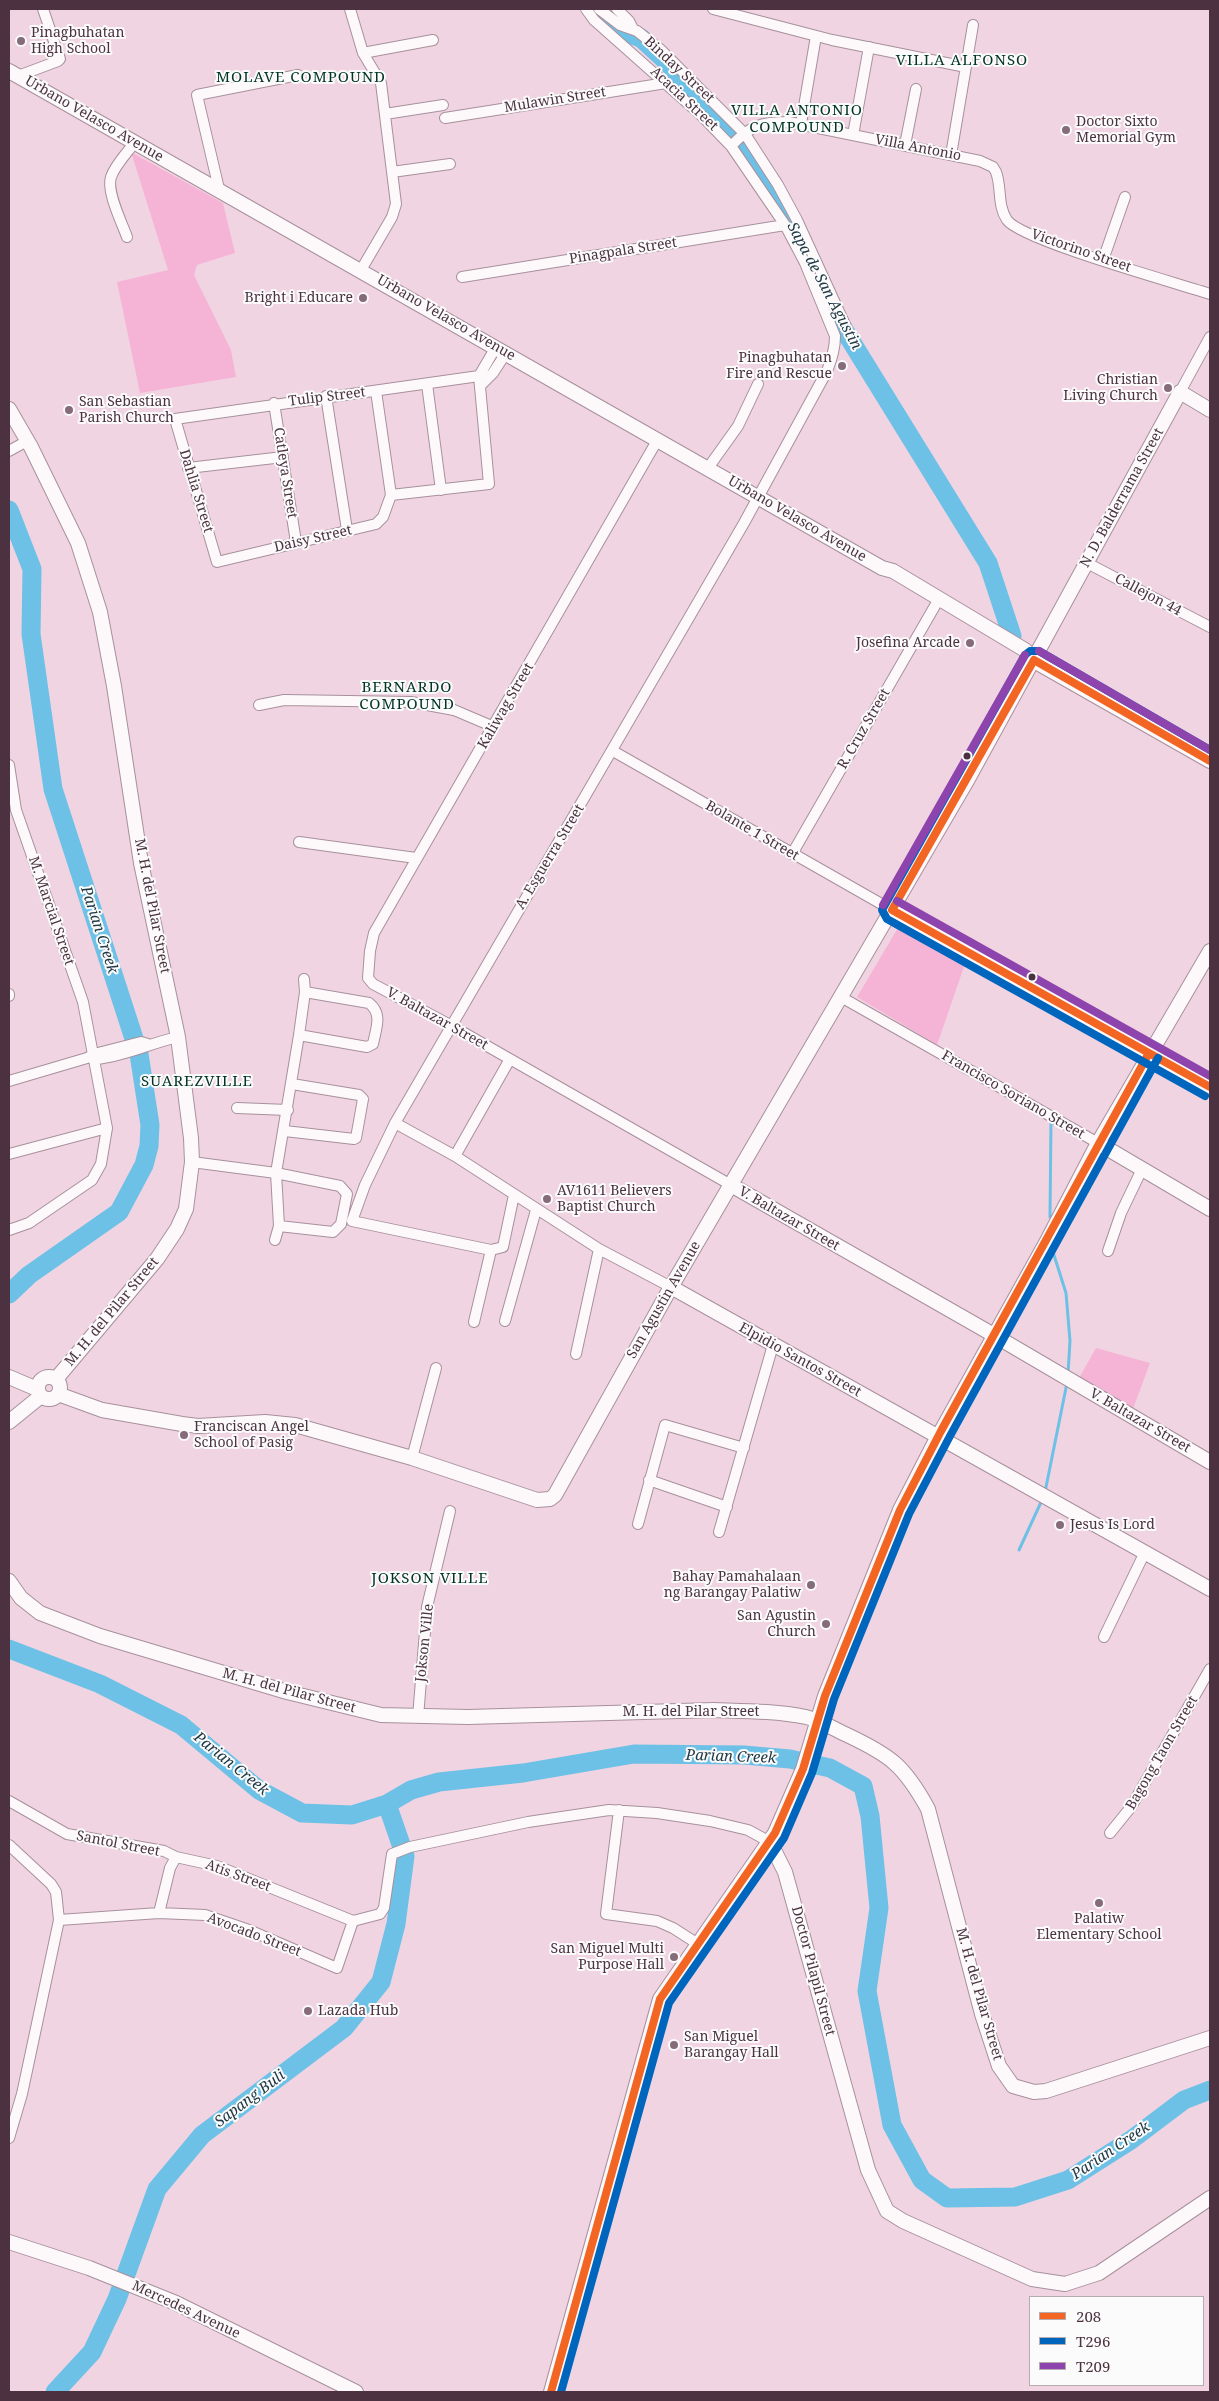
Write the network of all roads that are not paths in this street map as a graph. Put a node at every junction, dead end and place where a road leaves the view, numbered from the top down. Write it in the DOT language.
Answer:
graph roads {
  1 [pos="43,9"];
  2 [pos="350,9"];
  3 [pos="586,9"];
  4 [pos="599,9"];
  5 [pos="617,9"];
  6 [pos="713,9"];
  7 [pos="973,25"];
  8 [pos="633,30"];
  9 [pos="816,36"];
  10 [pos="433,40"];
  11 [pos="869,47"];
  12 [pos="363,53"];
  13 [pos="966,66"];
  14 [pos="14,73"];
  15 [pos="298,75"];
  16 [pos="666,83"];
  17 [pos="916,89"];
  18 [pos="443,104"];
  19 [pos="385,114"];
  20 [pos="445,118"];
  21 [pos="801,124"];
  22 [pos="853,135"];
  23 [pos="738,140"];
  24 [pos="135,142"];
  25 [pos="905,146"];
  26 [pos="951,155"];
  27 [pos="450,164"];
  28 [pos="993,167"];
  29 [pos="392,172"];
  30 [pos="219,189"];
  31 [pos="1125,197"];
  32 [pos="784,225"];
  33 [pos="127,237"];
  34 [pos="1104,260"];
  35 [pos="362,270"];
  36 [pos="462,277"];
  37 [pos="1210,294"];
  38 [pos="846,329"];
  39 [pos="1210,337"];
  40 [pos="501,350"];
  41 [pos="480,381"];
  42 [pos="427,384"];
  43 [pos="758,384"];
  44 [pos="376,390"];
  45 [pos="1180,392"];
  46 [pos="326,396"];
  47 [pos="274,403"];
  48 [pos="9,409"];
  49 [pos="1210,410"];
  50 [pos="175,419"];
  51 [pos="658,440"];
  52 [pos="27,441"];
  53 [pos="9,451"];
  54 [pos="283,457"];
  55 [pos="188,468"];
  56 [pos="708,468"];
  57 [pos="441,490"];
  58 [pos="391,495"];
  59 [pos="759,497"];
  60 [pos="347,530"];
  61 [pos="296,542"];
  62 [pos="218,562"];
  63 [pos="1087,563"];
  64 [pos="882,568"];
  65 [pos="936,604"];
  66 [pos="1210,628"];
  67 [pos="1034,660"];
  68 [pos="259,705"];
  69 [pos="494,728"];
  70 [pos="613,751"];
  71 [pos="1210,761"];
  72 [pos="9,765"];
  73 [pos="299,842"];
  74 [pos="792,854"];
  75 [pos="416,858"];
  76 [pos="892,910"];
  77 [pos="1210,951"];
  78 [pos="304,978"];
  79 [pos="368,978"];
  80 [pos="305,992"];
  81 [pos="841,997"];
  82 [pos="452,1026"];
  83 [pos="299,1036"];
  84 [pos="178,1037"];
  85 [pos="1149,1053"];
  86 [pos="93,1057"];
  87 [pos="510,1059"];
  88 [pos="9,1081"];
  89 [pos="292,1084"];
  90 [pos="1210,1088"];
  91 [pos="237,1108"];
  92 [pos="288,1110"];
  93 [pos="395,1123"];
  94 [pos="108,1128"];
  95 [pos="285,1131"];
  96 [pos="1098,1143"];
  97 [pos="9,1154"];
  98 [pos="455,1156"];
  99 [pos="192,1162"];
  100 [pos="1142,1169"];
  101 [pos="276,1173"];
  102 [pos="731,1185"];
  103 [pos="514,1196"];
  104 [pos="1210,1208"];
  105 [pos="536,1210"];
  106 [pos="279,1226"];
  107 [pos="9,1230"];
  108 [pos="275,1240"];
  109 [pos="599,1249"];
  110 [pos="491,1250"];
  111 [pos="1108,1252"];
  112 [pos="671,1287"];
  113 [pos="505,1321"];
  114 [pos="474,1322"];
  115 [pos="994,1335"];
  116 [pos="773,1345"];
  117 [pos="576,1354"];
  118 [pos="436,1368"];
  119 [pos="9,1377"];
  120 [pos="56,1380"];
  121 [pos="39,1393"];
  122 [pos="58,1394"];
  123 [pos="9,1422"];
  124 [pos="937,1438"];
  125 [pos="744,1448"];
  126 [pos="412,1458"];
  127 [pos="1210,1462"];
  128 [pos="650,1480"];
  129 [pos="726,1507"];
  130 [pos="450,1511"];
  131 [pos="638,1524"];
  132 [pos="719,1532"];
  133 [pos="1145,1552"];
  134 [pos="9,1581"];
  135 [pos="1210,1589"];
  136 [pos="1104,1637"];
  137 [pos="1210,1669"];
  138 [pos="418,1717"];
  139 [pos="816,1720"];
  140 [pos="9,1801"];
  141 [pos="619,1810"];
  142 [pos="1110,1833"];
  143 [pos="770,1842"];
  144 [pos="9,1845"];
  145 [pos="176,1857"];
  146 [pos="159,1912"];
  147 [pos="59,1920"];
  148 [pos="353,1921"];
  149 [pos="698,1944"];
  150 [pos="1210,2038"];
  151 [pos="9,2138"];
  152 [pos="1210,2198"];
  153 [pos="9,2242"];
  154 [pos="356,2392"];
  155 [pos="551,2392"];
  1 -- 14 [label="street"];
  2 -- 12 [label="street"];
  3 -- 16 [label="street, Acacia Street"];
  4 -- 8 [label="street, Binday Street"];
  5 -- 8 [label="street"];
  6 -- 9 [label="street"];
  7 -- 13 [label="street"];
  8 -- 23 [label="street, Binday Street"];
  9 -- 11 [label="street"];
  9 -- 21 [label="street"];
  10 -- 12 [label="street"];
  11 -- 13 [label="street"];
  11 -- 22 [label="street"];
  12 -- 19 [label="street"];
  13 -- 26 [label="street"];
  14 -- 24 [label="street, Urbano Velasco Avenue"];
  15 -- 30 [label="street"];
  16 -- 20 [label="street, Mulawin Street"];
  16 -- 23 [label="street, Acacia Street"];
  17 -- 25 [label="street"];
  18 -- 19 [label="street"];
  19 -- 29 [label="street"];
  21 -- 22 [label="street, Villa Antonio"];
  21 -- 23 [label="street, Villa Antonio"];
  22 -- 25 [label="street, Villa Antonio"];
  23 -- 32 [label="street, Acacia Street"];
  23 -- 38 [label="street, Binday Street"];
  24 -- 30 [label="street, Urbano Velasco Avenue"];
  24 -- 33 [label="street"];
  25 -- 26 [label="street, Villa Antonio"];
  26 -- 28 [label="street, Villa Antonio"];
  27 -- 29 [label="street"];
  28 -- 34 [label="street, Victorino Street"];
  29 -- 35 [label="street"];
  30 -- 35 [label="street, Urbano Velasco Avenue"];
  31 -- 34 [label="street"];
  32 -- 36 [label="street, Pinagpala Street"];
  32 -- 59 [label="street, Acacia Street"];
  34 -- 37 [label="street, Victorino Street"];
  35 -- 40 [label="street, Urbano Velasco Avenue"];
  39 -- 45 [label="street, N. D. Balderrama Street"];
  40 -- 41 [label="street"];
  40 -- 51 [label="street, Urbano Velasco Avenue"];
  41 -- 42 [label="street, Tulip Street"];
  41 -- 57 [label="street"];
  42 -- 44 [label="street, Tulip Street"];
  42 -- 57 [label="street"];
  43 -- 56 [label="street"];
  44 -- 46 [label="street, Tulip Street"];
  44 -- 58 [label="street"];
  45 -- 49 [label="street"];
  45 -- 63 [label="street, N. D. Balderrama Street"];
  46 -- 47 [label="street, Tulip Street"];
  46 -- 60 [label="street"];
  47 -- 50 [label="street, Tulip Street"];
  47 -- 54 [label="street, Catleya Street"];
  48 -- 52 [label="street, M. H. del Pilar Street"];
  50 -- 55 [label="street, Dahlia Street"];
  51 -- 56 [label="street, Urbano Velasco Avenue"];
  51 -- 69 [label="street, Kaliwag Street"];
  52 -- 53 [label="street"];
  52 -- 84 [label="street, M. H. del Pilar Street"];
  54 -- 55 [label="street"];
  54 -- 61 [label="street, Catleya Street"];
  55 -- 62 [label="street, Dahlia Street"];
  56 -- 59 [label="street, Urbano Velasco Avenue"];
  57 -- 58 [label="street"];
  58 -- 60 [label="street, Daisy Street"];
  59 -- 64 [label="street, Urbano Velasco Avenue"];
  59 -- 70 [label="street, A. Esguerra Street"];
  60 -- 61 [label="street, Daisy Street"];
  61 -- 62 [label="street, Daisy Street"];
  63 -- 66 [label="street, Callejon 44"];
  63 -- 67 [label="street, N. D. Balderrama Street"];
  64 -- 65 [label="street, Urbano Velasco Avenue"];
  64 -- 67 [label="street, Urbano Velasco Avenue"];
  65 -- 67 [label="street, Urbano Velasco Avenue"];
  65 -- 74 [label="street, R. Cruz Street"];
  67 -- 71 [label="street"];
  67 -- 76 [label="street, San Agustin Avenue"];
  68 -- 69 [label="street"];
  69 -- 75 [label="street, Kaliwag Street"];
  70 -- 74 [label="street, Bolante 1 Street"];
  70 -- 82 [label="street, A. Esguerra Street"];
  72 -- 86 [label="street, M. Marcial Street"];
  73 -- 75 [label="street"];
  74 -- 76 [label="street, Bolante 1 Street"];
  75 -- 79 [label="street, Kaliwag Street"];
  76 -- 81 [label="street, San Agustin Avenue"];
  76 -- 85 [label="street"];
  77 -- 85 [label="street"];
  78 -- 80 [label="street"];
  79 -- 82 [label="street, V. Baltazar Street"];
  80 -- 83 [label="street"];
  80 -- 83 [label="street"];
  81 -- 96 [label="street, Francisco Soriano Street"];
  81 -- 102 [label="street, San Agustin Avenue"];
  82 -- 87 [label="street, V. Baltazar Street"];
  82 -- 93 [label="street, A. Esguerra Street"];
  83 -- 89 [label="street"];
  84 -- 86 [label="street"];
  84 -- 99 [label="street, M. H. del Pilar Street"];
  85 -- 90 [label="street"];
  85 -- 96 [label="street"];
  86 -- 88 [label="street"];
  86 -- 94 [label="street, M. Marcial Street"];
  87 -- 98 [label="street"];
  87 -- 102 [label="street, V. Baltazar Street"];
  89 -- 92 [label="street"];
  89 -- 95 [label="street"];
  91 -- 92 [label="street"];
  92 -- 95 [label="street"];
  93 -- 98 [label="street, Elpidio Santos Street"];
  93 -- 110 [label="street, A. Esguerra Street"];
  94 -- 97 [label="street"];
  94 -- 107 [label="street"];
  95 -- 101 [label="street"];
  96 -- 100 [label="street, Francisco Soriano Street"];
  96 -- 115 [label="street"];
  98 -- 103 [label="street, Elpidio Santos Street"];
  99 -- 101 [label="street"];
  99 -- 120 [label="street, M. H. del Pilar Street"];
  100 -- 104 [label="street, Francisco Soriano Street"];
  100 -- 111 [label="street"];
  101 -- 106 [label="street"];
  101 -- 106 [label="street"];
  102 -- 112 [label="street, San Agustin Avenue"];
  102 -- 115 [label="street, V. Baltazar Street"];
  103 -- 105 [label="street, Elpidio Santos Street"];
  103 -- 110 [label="street"];
  105 -- 109 [label="street, Elpidio Santos Street"];
  105 -- 113 [label="street"];
  106 -- 108 [label="street"];
  109 -- 112 [label="street, Elpidio Santos Street"];
  109 -- 117 [label="street"];
  110 -- 114 [label="street"];
  112 -- 116 [label="street, Elpidio Santos Street"];
  112 -- 126 [label="street, San Agustin Avenue"];
  115 -- 124 [label="street"];
  115 -- 127 [label="street, V. Baltazar Street"];
  116 -- 124 [label="street, Elpidio Santos Street"];
  116 -- 125 [label="street"];
  118 -- 126 [label="street"];
  119 -- 121 [label="street"];
  120 -- 121 [label="street"];
  120 -- 122 [label="street"];
  121 -- 122 [label="street"];
  121 -- 123 [label="street"];
  122 -- 126 [label="street, San Agustin Avenue"];
  124 -- 133 [label="street, Elpidio Santos Street"];
  124 -- 139 [label="street"];
  125 -- 128 [label="street"];
  125 -- 129 [label="street"];
  128 -- 129 [label="street"];
  128 -- 131 [label="street"];
  129 -- 132 [label="street"];
  130 -- 138 [label="street, Jokson Ville"];
  133 -- 135 [label="street, Elpidio Santos Street"];
  133 -- 136 [label="street"];
  134 -- 138 [label="street, M. H. del Pilar Street"];
  137 -- 142 [label="street, Bagong Taon Street"];
  138 -- 139 [label="street, M. H. del Pilar Street"];
  139 -- 143 [label="street"];
  139 -- 150 [label="street, M. H. del Pilar Street"];
  140 -- 145 [label="street, Santol Street"];
  141 -- 143 [label="street"];
  141 -- 148 [label="street"];
  141 -- 149 [label="street"];
  143 -- 149 [label="street"];
  143 -- 152 [label="street, Doctor Pilapil Street"];
  144 -- 147 [label="street"];
  145 -- 146 [label="street"];
  145 -- 148 [label="street, Atis Street"];
  146 -- 147 [label="street, Avocado Street"];
  146 -- 148 [label="street, Avocado Street"];
  147 -- 151 [label="street"];
  149 -- 155 [label="street"];
  153 -- 154 [label="street, Mercedes Avenue"];
}
